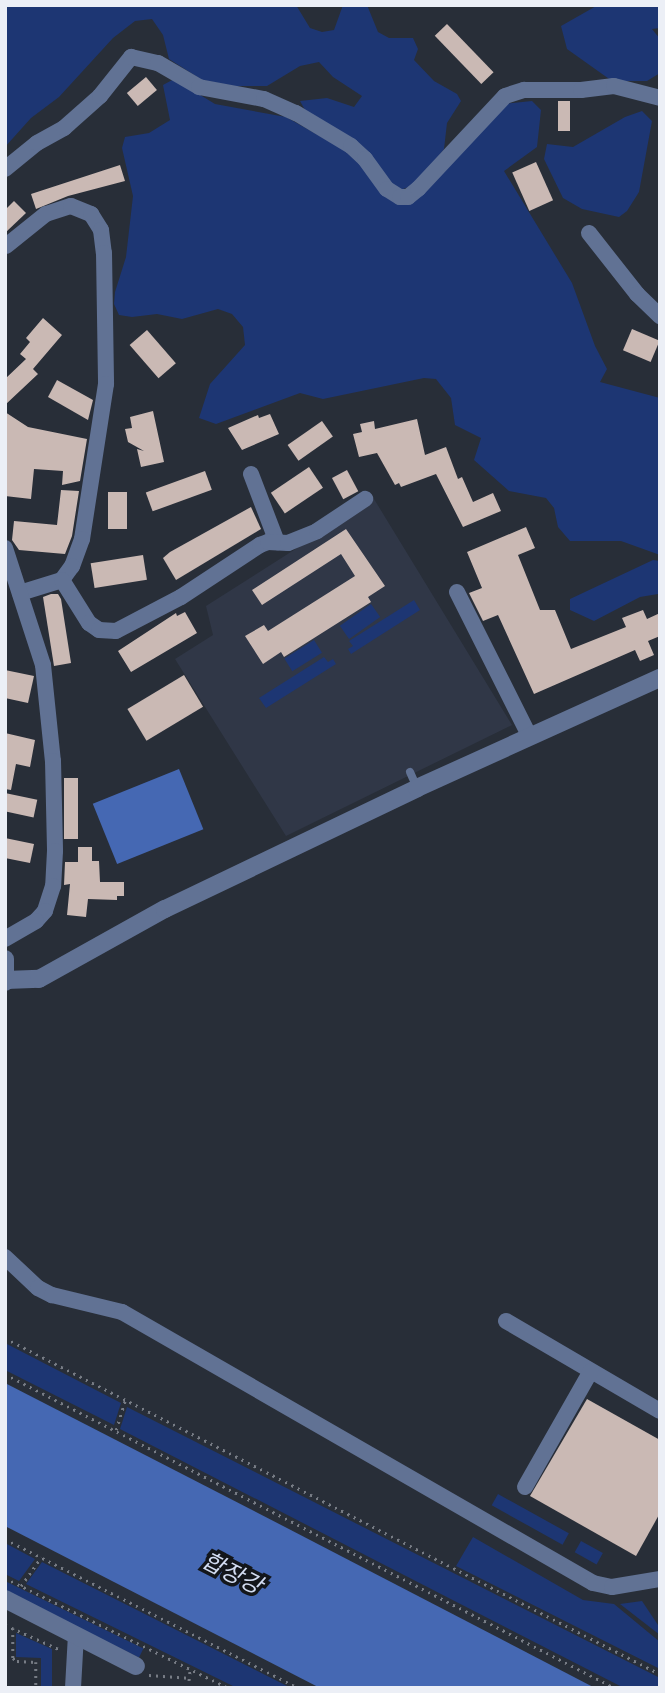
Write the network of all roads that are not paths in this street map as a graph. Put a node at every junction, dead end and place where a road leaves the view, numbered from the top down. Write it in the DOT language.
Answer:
graph roads {
  1 [pos="660,98"];
  2 [pos="5,169"];
  3 [pos="589,233"];
  4 [pos="6,246"];
  5 [pos="660,316"];
  6 [pos="251,474"];
  7 [pos="365,499"];
  8 [pos="277,542"];
  9 [pos="5,548"];
  10 [pos="62,580"];
  11 [pos="457,592"];
  12 [pos="20,593"];
  13 [pos="660,678"];
  14 [pos="530,737"];
  15 [pos="5,939"];
  16 [pos="5,959"];
  17 [pos="6,981"];
  18 [pos="5,1257"];
  19 [pos="506,1321"];
  20 [pos="591,1371"];
  21 [pos="660,1410"];
  22 [pos="525,1488"];
  23 [pos="660,1579"];
  24 [pos="6,1602"];
  25 [pos="76,1635"];
  26 [pos="136,1666"];
  27 [pos="73,1688"];
  1 -- 2 [label="street"];
  3 -- 5 [label="street"];
  4 -- 10 [label="street"];
  6 -- 8 [label="street"];
  7 -- 8 [label="street"];
  8 -- 10 [label="street"];
  9 -- 12 [label="street"];
  10 -- 12 [label="street"];
  11 -- 14 [label="street"];
  12 -- 15 [label="street"];
  13 -- 14 [label="street"];
  14 -- 17 [label="street"];
  16 -- 17 [label="street"];
  18 -- 23 [label="street"];
  19 -- 20 [label="street"];
  20 -- 21 [label="street"];
  20 -- 22 [label="street"];
  24 -- 25 [label="street"];
  25 -- 26 [label="street"];
  25 -- 27 [label="street"];
}
